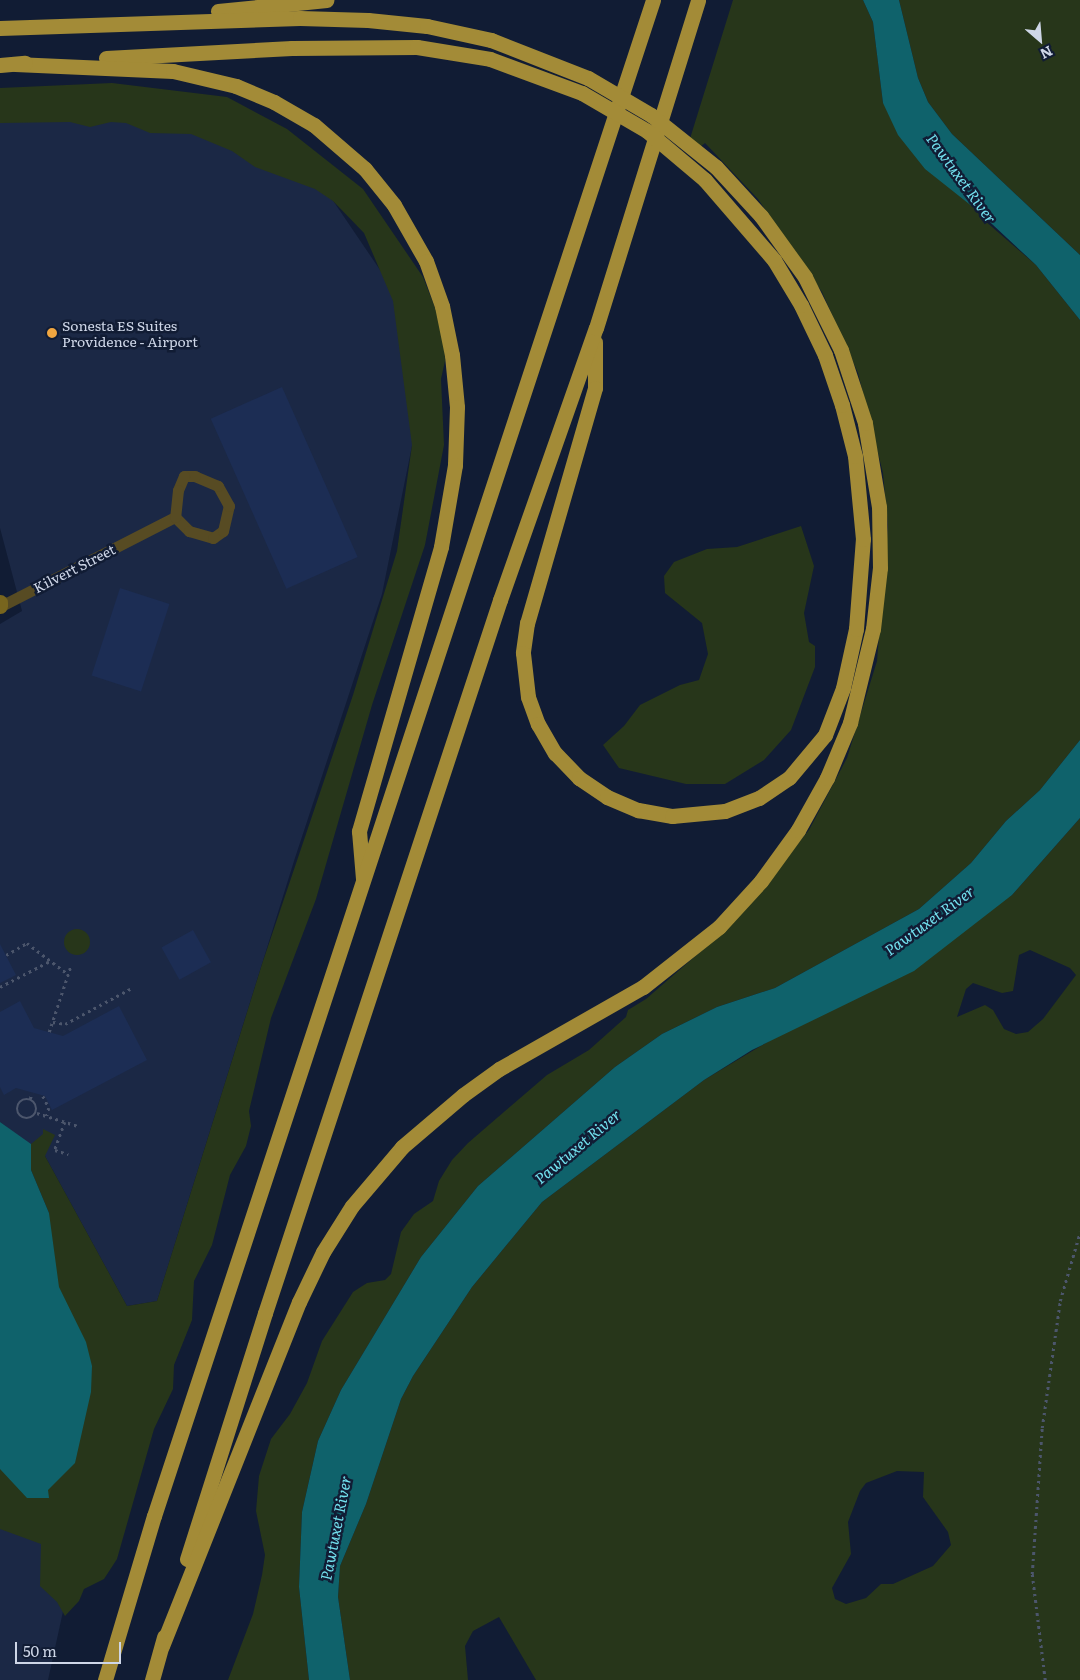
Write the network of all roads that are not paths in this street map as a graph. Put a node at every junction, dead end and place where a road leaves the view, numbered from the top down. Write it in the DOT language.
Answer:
graph roads {
  1 [pos="326,0"];
  2 [pos="653,0"];
  3 [pos="698,0"];
  4 [pos="108,23"];
  5 [pos="0,28"];
  6 [pos="8,64"];
  7 [pos="596,328"];
  8 [pos="175,517"];
  9 [pos="0,605"];
  10 [pos="363,885"];
  11 [pos="162,1646"];
  12 [pos="104,1680"];
  13 [pos="152,1680"];
  1 -- 4 [label="highway"];
  2 -- 10 [label="highway"];
  3 -- 7 [label="highway"];
  4 -- 5 [label="highway"];
  4 -- 11 [label="highway, bridge"];
  6 -- 7 [label="highway, bridge"];
  6 -- 10 [label="highway"];
  7 -- 11 [label="highway"];
  8 -- 8 [label="street"];
  8 -- 9 [label="street, Kilvert Street"];
  10 -- 12 [label="highway"];
  11 -- 13 [label="highway"];
}
